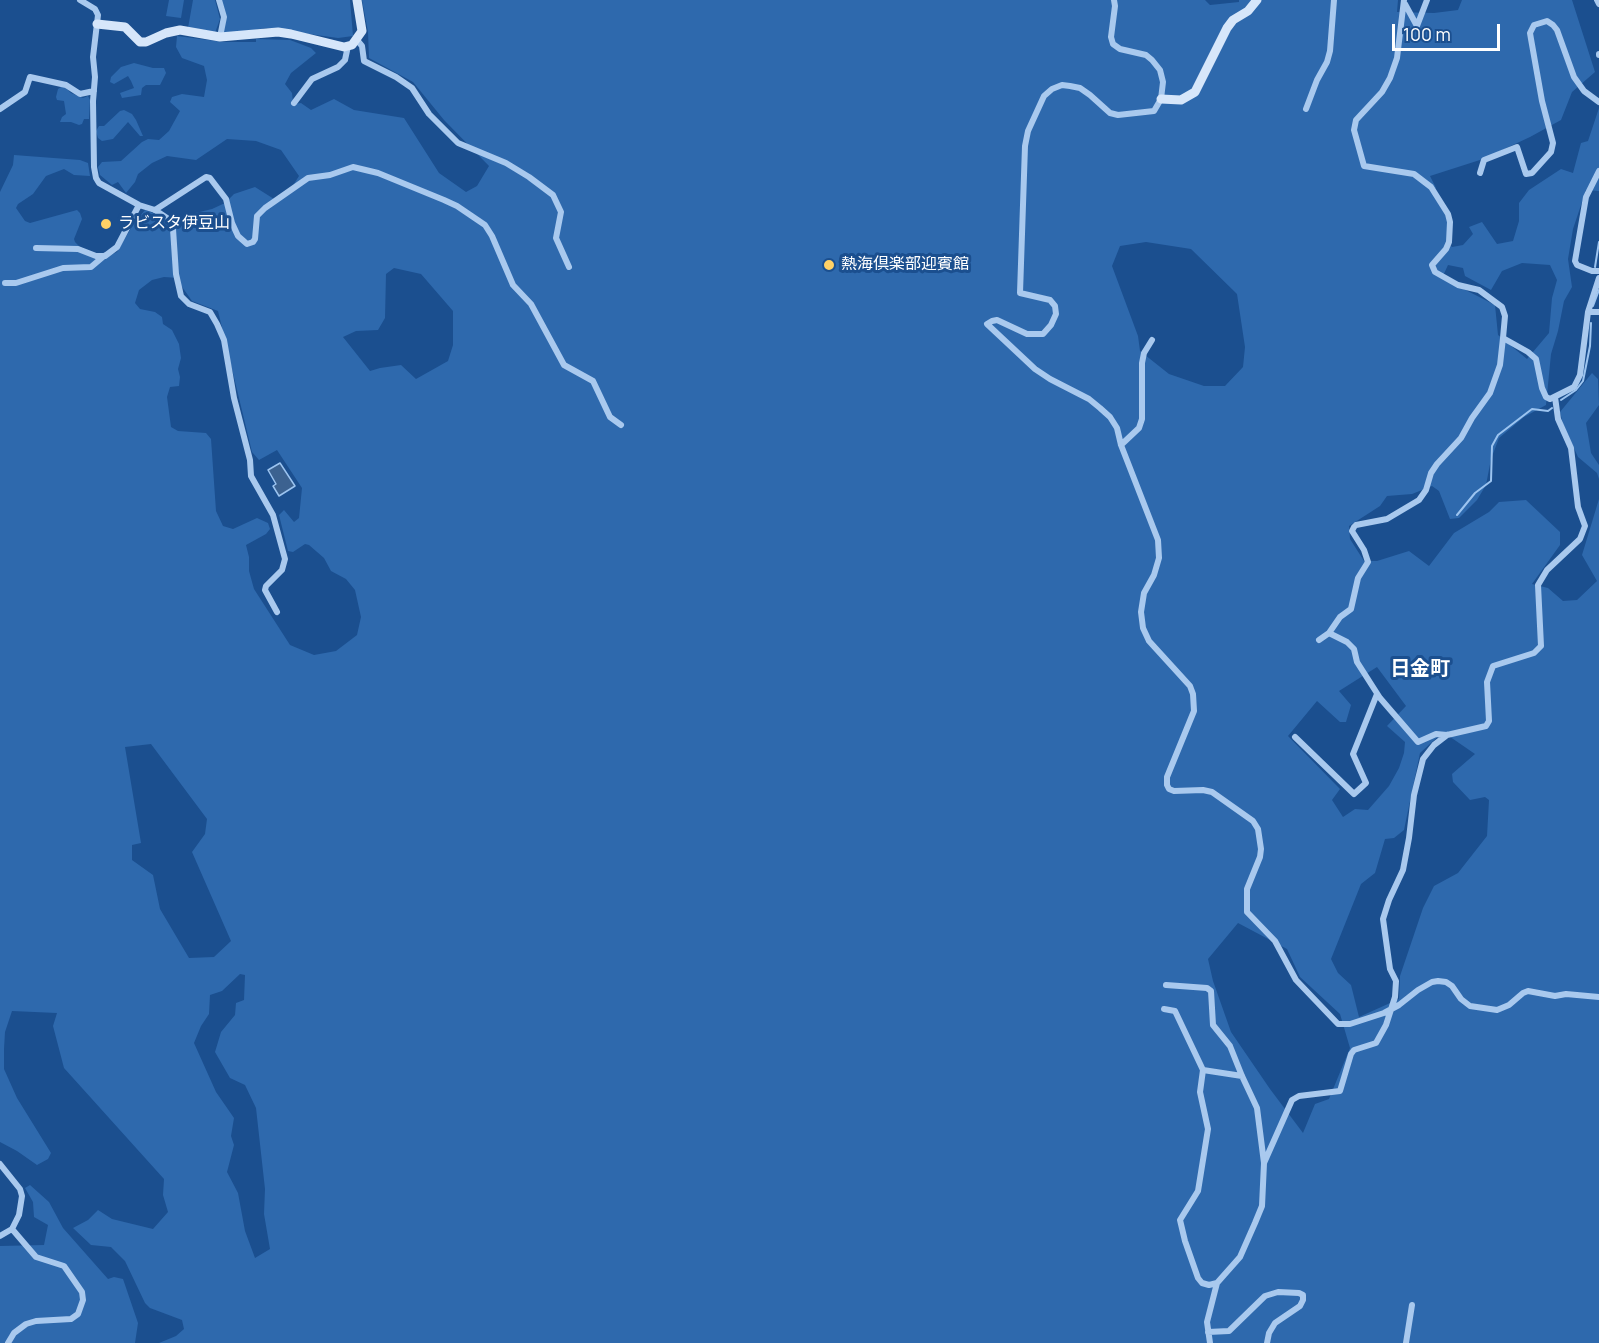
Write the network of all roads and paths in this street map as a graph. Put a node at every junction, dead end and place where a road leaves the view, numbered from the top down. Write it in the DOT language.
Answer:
graph roads {
  1 [pos="80,0"];
  2 [pos="219,0"];
  3 [pos="357,0"];
  4 [pos="1114,0"];
  5 [pos="1257,0"];
  6 [pos="1334,0"];
  7 [pos="1427,0"];
  8 [pos="1404,1"];
  9 [pos="97,24"];
  10 [pos="220,37"];
  11 [pos="357,40"];
  12 [pos="348,46"];
  13 [pos="94,92"];
  14 [pos="1161,99"];
  15 [pos="1599,102"];
  16 [pos="294,103"];
  17 [pos="0,109"];
  18 [pos="1306,109"];
  19 [pos="1599,171"];
  20 [pos="1480,173"];
  21 [pos="139,205"];
  22 [pos="155,210"];
  23 [pos="36,248"];
  24 [pos="105,256"];
  25 [pos="569,267"];
  26 [pos="1599,271"];
  27 [pos="1599,278"];
  28 [pos="5,283"];
  29 [pos="1588,312"];
  30 [pos="1599,312"];
  31 [pos="1503,338"];
  32 [pos="1152,340"];
  33 [pos="1555,398"];
  34 [pos="621,425"];
  35 [pos="1121,445"];
  36 [pos="277,612"];
  37 [pos="1329,633"];
  38 [pos="1319,639"];
  39 [pos="1377,694"];
  40 [pos="1447,735"];
  41 [pos="1295,736"];
  42 [pos="1166,985"];
  43 [pos="1599,997"];
  44 [pos="1164,1009"];
  45 [pos="1391,1009"];
  46 [pos="1203,1070"];
  47 [pos="1242,1076"];
  48 [pos="1264,1163"];
  49 [pos="0,1164"];
  50 [pos="12,1229"];
  51 [pos="0,1236"];
  52 [pos="1217,1283"];
  53 [pos="1413,1305"];
  54 [pos="1208,1332"];
  55 [pos="8,1343"];
  56 [pos="1210,1343"];
  57 [pos="1267,1343"];
  58 [pos="1406,1343"];
  1 -- 9 [label="street"];
  2 -- 10 [label="street"];
  3 -- 11 [label="street"];
  4 -- 14 [label="street"];
  5 -- 14 [label="street"];
  6 -- 18 [label="street"];
  7 -- 8 [label="street"];
  8 -- 31 [label="street"];
  9 -- 10 [label="street"];
  9 -- 13 [label="street"];
  10 -- 12 [label="street"];
  11 -- 12 [label="street"];
  11 -- 25 [label="street"];
  12 -- 16 [label="street"];
  13 -- 17 [label="street"];
  13 -- 21 [label="street"];
  14 -- 35 [label="street"];
  15 -- 20 [label="street"];
  19 -- 26 [label="street"];
  21 -- 22 [label="street"];
  21 -- 24 [label="street"];
  22 -- 34 [label="street"];
  22 -- 36 [label="street"];
  23 -- 24 [label="street"];
  24 -- 28 [label="street"];
  27 -- 29 [label="street"];
  29 -- 30 [label="street"];
  29 -- 33 [label="street"];
  31 -- 33 [label="street"];
  31 -- 37 [label="street"];
  32 -- 35 [label="street"];
  33 -- 40 [label="street"];
  35 -- 45 [label="street"];
  37 -- 38 [label="street"];
  37 -- 39 [label="street"];
  39 -- 40 [label="street"];
  39 -- 41 [label="street"];
  40 -- 45 [label="street"];
  42 -- 47 [label="street"];
  43 -- 45 [label="street"];
  44 -- 46 [label="street"];
  45 -- 48 [label="street"];
  46 -- 47 [label="street"];
  46 -- 52 [label="street"];
  47 -- 48 [label="street"];
  48 -- 52 [label="street"];
  49 -- 50 [label="street"];
  50 -- 51 [label="street"];
  50 -- 55 [label="street"];
  52 -- 54 [label="street"];
  53 -- 58 [label="street"];
  54 -- 56 [label="street"];
  54 -- 57 [label="street"];
}
